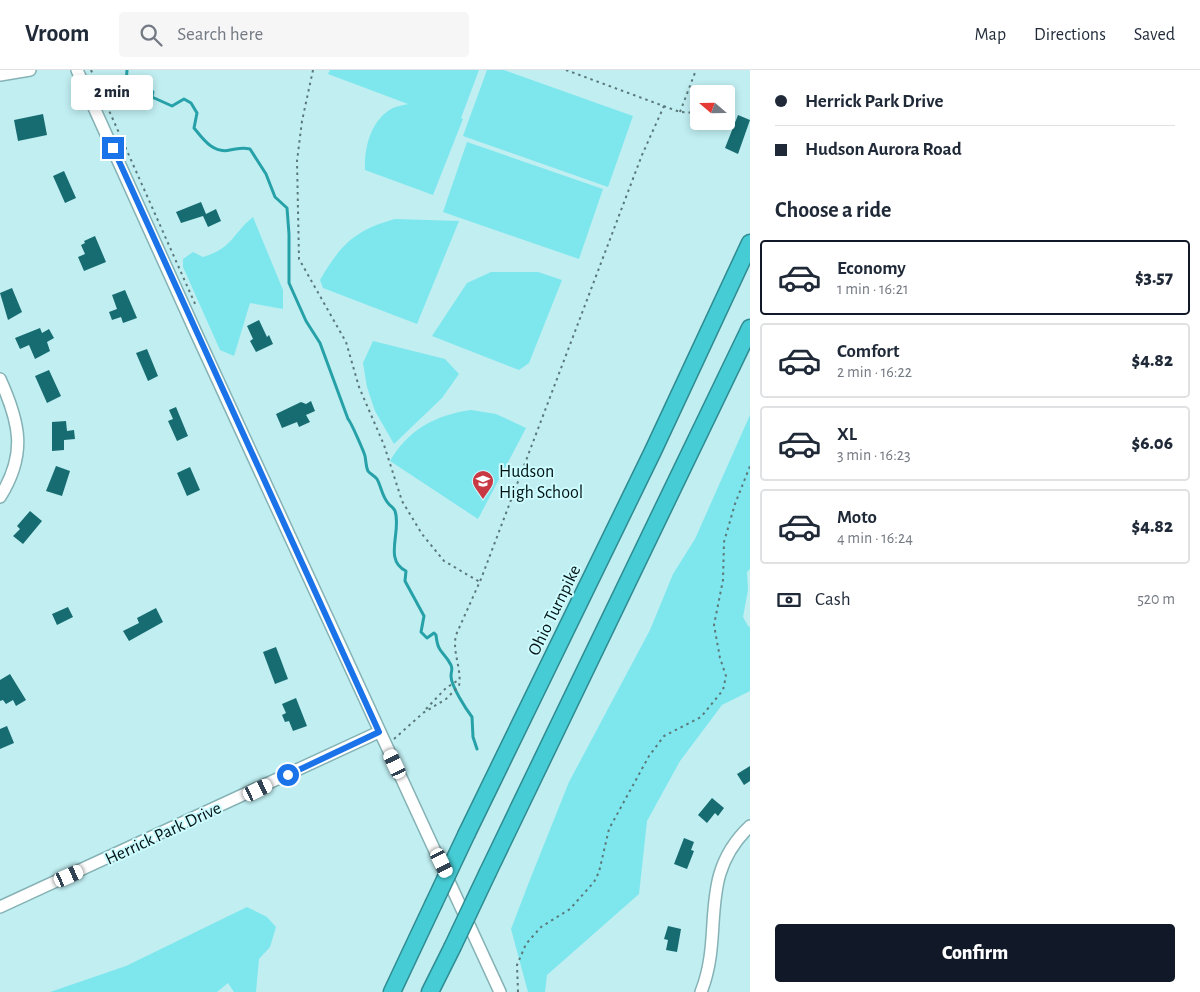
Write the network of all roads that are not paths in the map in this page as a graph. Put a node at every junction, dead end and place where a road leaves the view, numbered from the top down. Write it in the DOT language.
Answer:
graph roads {
  1 [pos="30,70"];
  2 [pos="77,70"];
  3 [pos="0,76"];
  4 [pos="750,244"];
  5 [pos="750,328"];
  6 [pos="0,379"];
  7 [pos="0,497"];
  8 [pos="379,732"];
  9 [pos="750,826"];
  10 [pos="0,907"];
  11 [pos="392,992"];
  12 [pos="430,992"];
  13 [pos="500,992"];
  14 [pos="701,992"];
  1 -- 3 [label="street"];
  2 -- 8 [label="street"];
  4 -- 11 [label="highway, Ohio Turnpike, bridge"];
  5 -- 12 [label="highway, bridge"];
  6 -- 7 [label="street"];
  8 -- 10 [label="street, Herrick Park Drive"];
  8 -- 13 [label="street"];
  9 -- 14 [label="street"];
}
